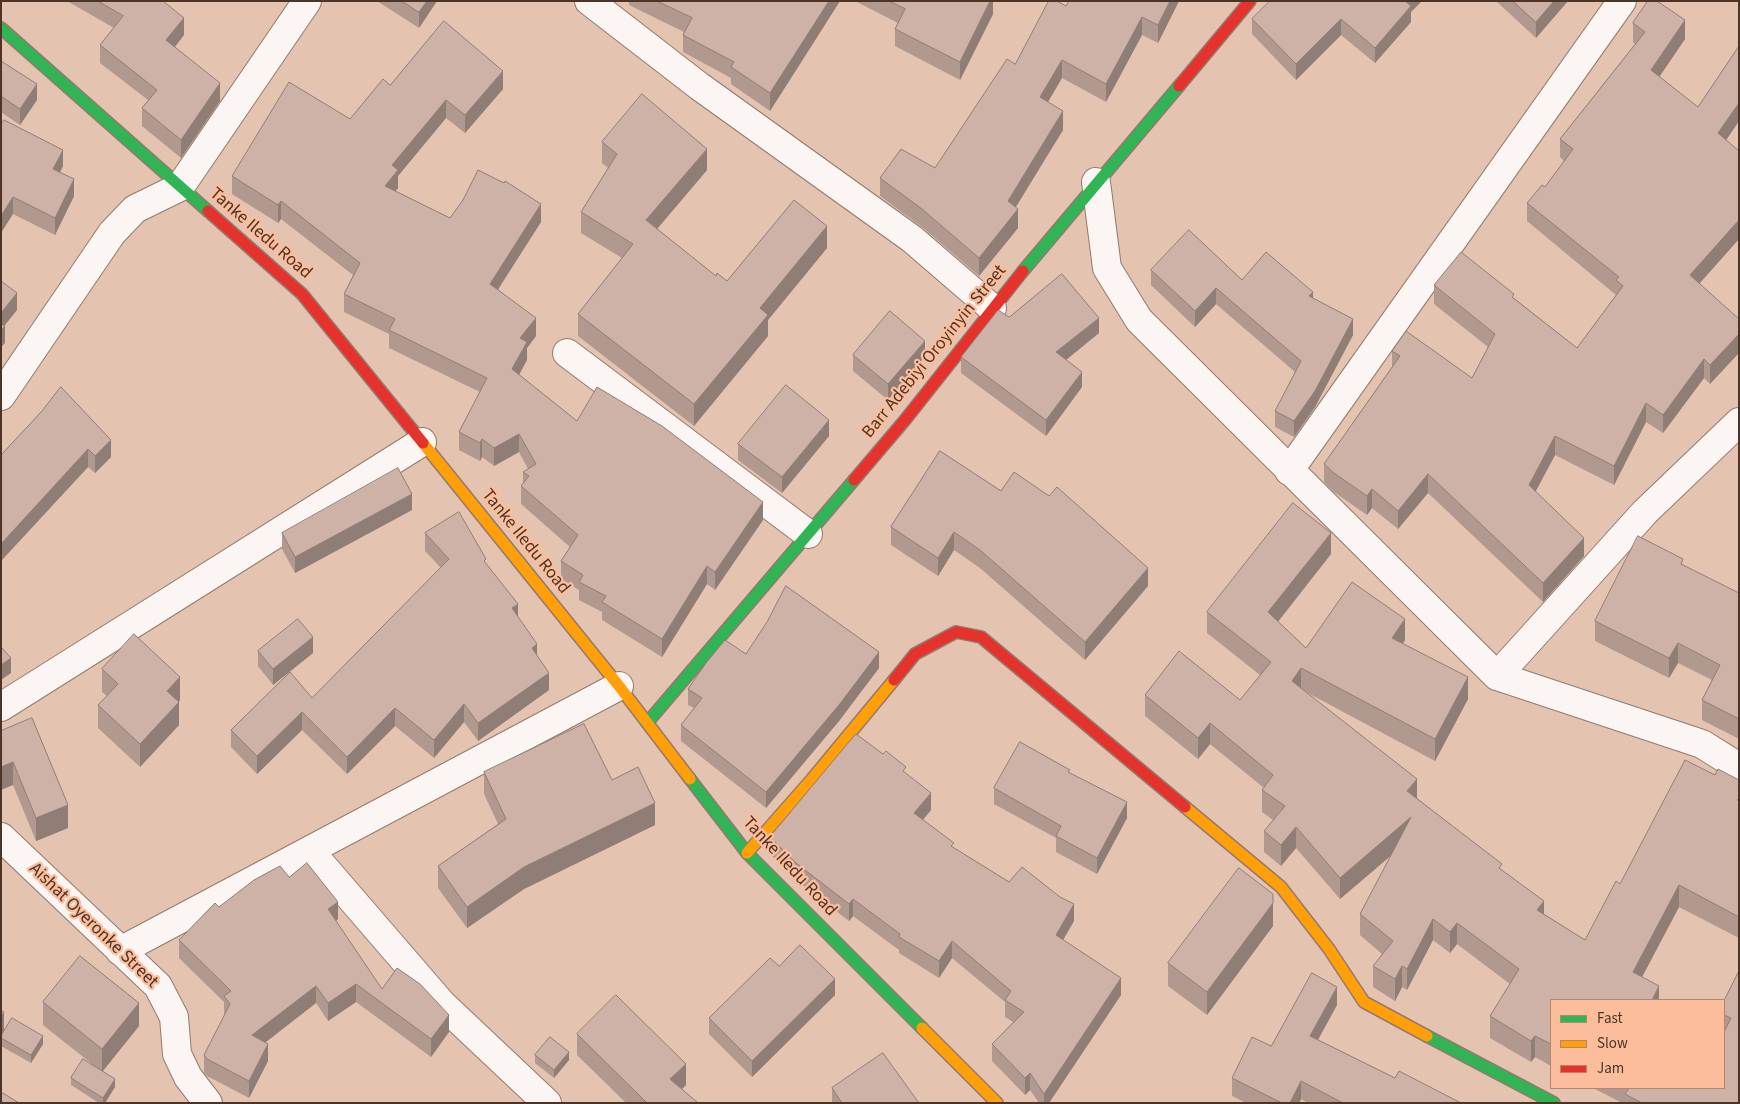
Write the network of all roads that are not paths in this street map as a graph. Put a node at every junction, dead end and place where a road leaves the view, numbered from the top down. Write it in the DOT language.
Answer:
graph roads {
  1 [pos="307,1"];
  2 [pos="589,1"];
  3 [pos="1250,1"];
  4 [pos="1622,1"];
  5 [pos="1,28"];
  6 [pos="1096,182"];
  7 [pos="180,187"];
  8 [pos="992,308"];
  9 [pos="567,353"];
  10 [pos="1,396"];
  11 [pos="1739,422"];
  12 [pos="422,442"];
  13 [pos="1290,471"];
  14 [pos="808,534"];
  15 [pos="1497,676"];
  16 [pos="619,686"];
  17 [pos="1,707"];
  18 [pos="647,723"];
  19 [pos="1739,767"];
  20 [pos="1,837"];
  21 [pos="310,851"];
  22 [pos="747,853"];
  23 [pos="120,951"];
  24 [pos="208,1103"];
  25 [pos="547,1103"];
  26 [pos="997,1103"];
  27 [pos="1554,1103"];
  1 -- 7 [label="street"];
  2 -- 8 [label="street"];
  3 -- 6 [label="street, Barr Adebiyi Oroyinyin Street"];
  4 -- 13 [label="street"];
  5 -- 7 [label="street, Tanke Iledu Road"];
  6 -- 8 [label="street, Barr Adebiyi Oroyinyin Street"];
  6 -- 13 [label="street"];
  7 -- 10 [label="street"];
  7 -- 12 [label="street, Tanke Iledu Road"];
  8 -- 14 [label="street, Barr Adebiyi Oroyinyin Street"];
  9 -- 14 [label="street"];
  11 -- 15 [label="street"];
  12 -- 16 [label="street, Tanke Iledu Road"];
  12 -- 17 [label="street"];
  13 -- 15 [label="street"];
  14 -- 18 [label="street, Barr Adebiyi Oroyinyin Street"];
  15 -- 19 [label="street"];
  16 -- 18 [label="street, Tanke Iledu Road"];
  16 -- 21 [label="street"];
  18 -- 22 [label="street, Tanke Iledu Road"];
  20 -- 23 [label="street, Aishat Oyeronke Street"];
  21 -- 23 [label="street"];
  21 -- 25 [label="street"];
  22 -- 26 [label="street, Tanke Iledu Road"];
  22 -- 27 [label="street"];
  23 -- 24 [label="street, Aishat Oyeronke Street"];
}
